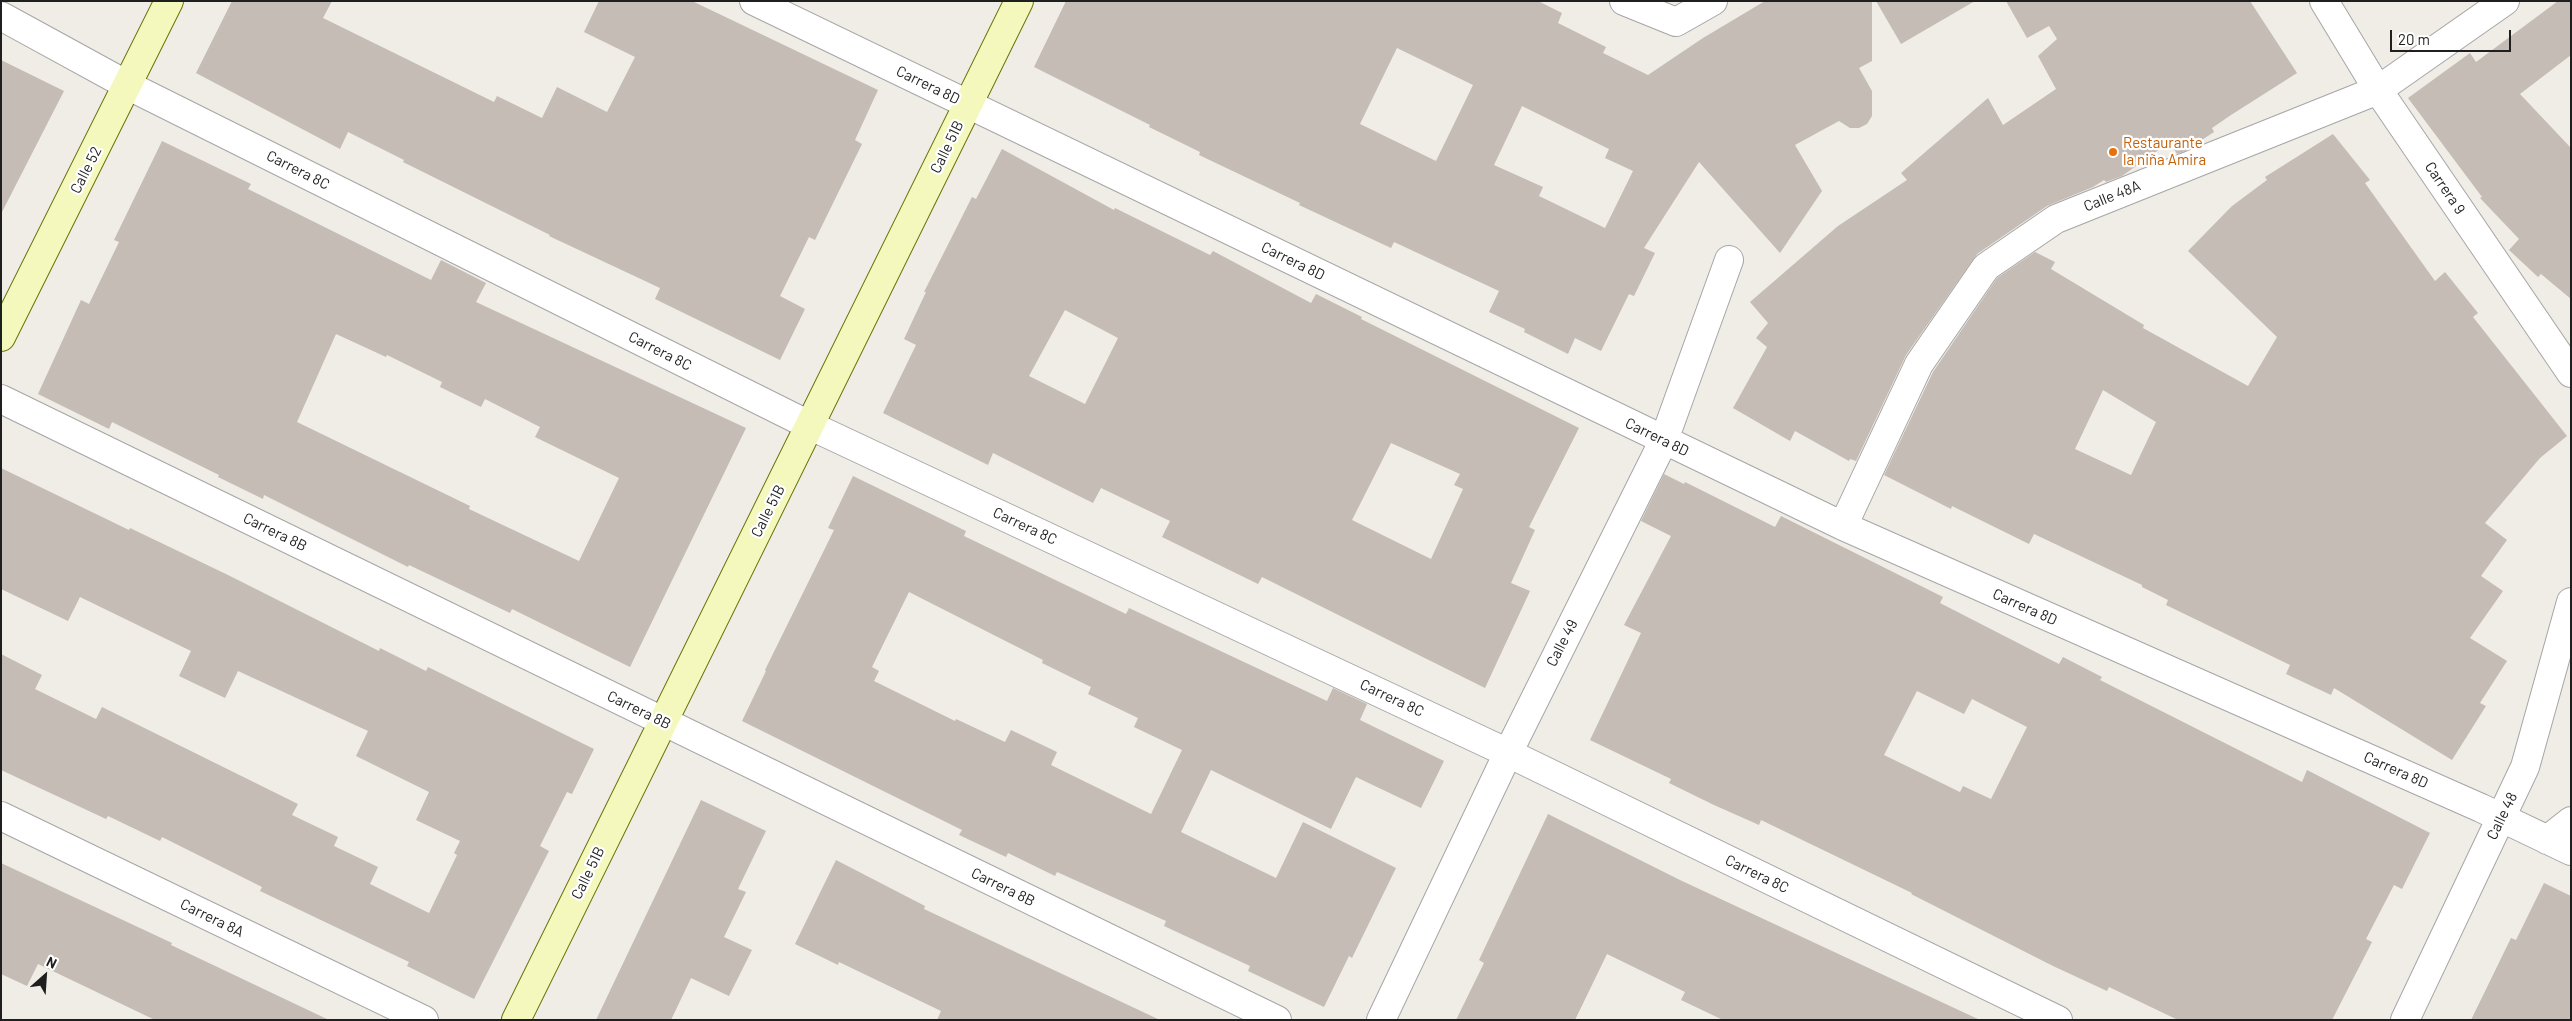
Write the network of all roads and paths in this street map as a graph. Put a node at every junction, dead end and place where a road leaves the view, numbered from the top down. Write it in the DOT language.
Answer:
graph roads {
  1 [pos="169,1"];
  2 [pos="754,1"];
  3 [pos="1019,1"];
  4 [pos="1624,1"];
  5 [pos="1713,1"];
  6 [pos="2324,1"];
  7 [pos="2505,1"];
  8 [pos="1,16"];
  9 [pos="129,86"];
  10 [pos="2378,90"];
  11 [pos="968,105"];
  12 [pos="1729,260"];
  13 [pos="1,337"];
  14 [pos="2571,373"];
  15 [pos="1,399"];
  16 [pos="811,426"];
  17 [pos="1664,440"];
  18 [pos="1843,526"];
  19 [pos="2571,602"];
  20 [pos="662,721"];
  21 [pos="1508,752"];
  22 [pos="1,816"];
  23 [pos="2500,818"];
  24 [pos="2571,821"];
  25 [pos="2559,846"];
  26 [pos="424,1020"];
  27 [pos="516,1020"];
  28 [pos="1277,1020"];
  29 [pos="1380,1020"];
  30 [pos="2058,1020"];
  31 [pos="2405,1020"];
  1 -- 9 [label="street, Calle 52"];
  2 -- 11 [label="street, Carrera 8D"];
  3 -- 11 [label="street, Calle 51B"];
  4 -- 5 [label="street"];
  6 -- 10 [label="street, Carrera 9"];
  7 -- 10 [label="street, Calle 48A"];
  8 -- 9 [label="street, Carrera 8C"];
  9 -- 13 [label="street, Calle 52"];
  9 -- 16 [label="street, Carrera 8C"];
  10 -- 14 [label="street, Carrera 9"];
  10 -- 18 [label="street, Calle 48A"];
  11 -- 16 [label="street, Calle 51B"];
  11 -- 17 [label="street, Carrera 8D"];
  12 -- 17 [label="street, Calle 49"];
  15 -- 20 [label="street, Carrera 8B"];
  16 -- 20 [label="street, Calle 51B"];
  16 -- 21 [label="street, Carrera 8C"];
  17 -- 18 [label="street, Carrera 8D"];
  17 -- 21 [label="street, Calle 49"];
  18 -- 23 [label="street, Carrera 8D"];
  19 -- 23 [label="street, Calle 48"];
  20 -- 27 [label="street, Calle 51B"];
  20 -- 28 [label="street, Carrera 8B"];
  21 -- 29 [label="street, Calle 49"];
  21 -- 30 [label="street, Carrera 8C"];
  22 -- 26 [label="street, Carrera 8A"];
  23 -- 25 [label="street, Carrera 8D"];
  23 -- 31 [label="street, Calle 48"];
  24 -- 25 [label="street"];
}
